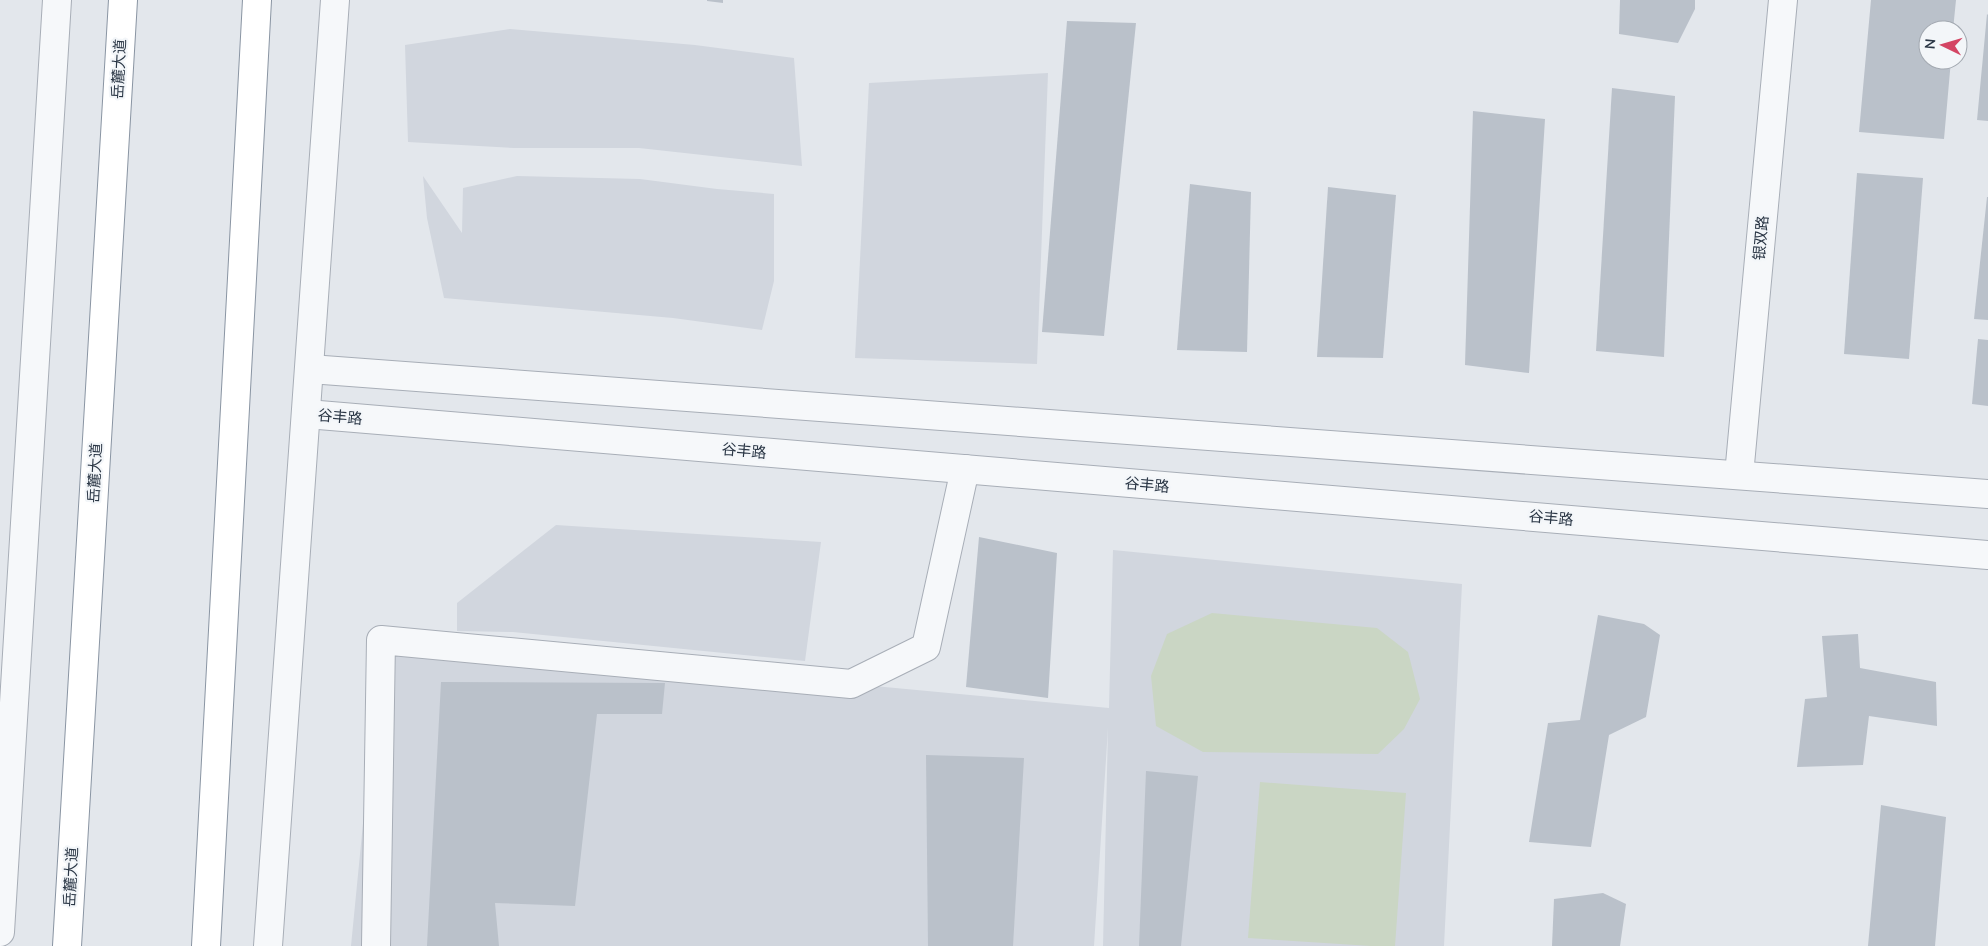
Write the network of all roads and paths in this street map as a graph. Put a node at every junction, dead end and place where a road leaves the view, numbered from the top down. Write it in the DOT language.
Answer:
graph roads {
  1 [pos="57,0"];
  2 [pos="123,0"];
  3 [pos="257,0"];
  4 [pos="335,0"];
  5 [pos="1783,0"];
  6 [pos="310,369"];
  7 [pos="307,414"];
  8 [pos="965,469"];
  9 [pos="1740,475"];
  10 [pos="1988,494"];
  11 [pos="1988,555"];
  12 [pos="0,932"];
  13 [pos="67,946"];
  14 [pos="206,946"];
  15 [pos="268,946"];
  16 [pos="376,946"];
  1 -- 12 [label="street"];
  2 -- 13 [label="highway, 岳麓大道"];
  3 -- 14 [label="highway"];
  4 -- 6 [label="street"];
  5 -- 9 [label="street, 银双路"];
  6 -- 7 [label="street"];
  6 -- 9 [label="street"];
  7 -- 8 [label="street, 谷丰路"];
  7 -- 15 [label="street"];
  8 -- 11 [label="street, 谷丰路"];
  8 -- 16 [label="street"];
  9 -- 10 [label="street"];
}
